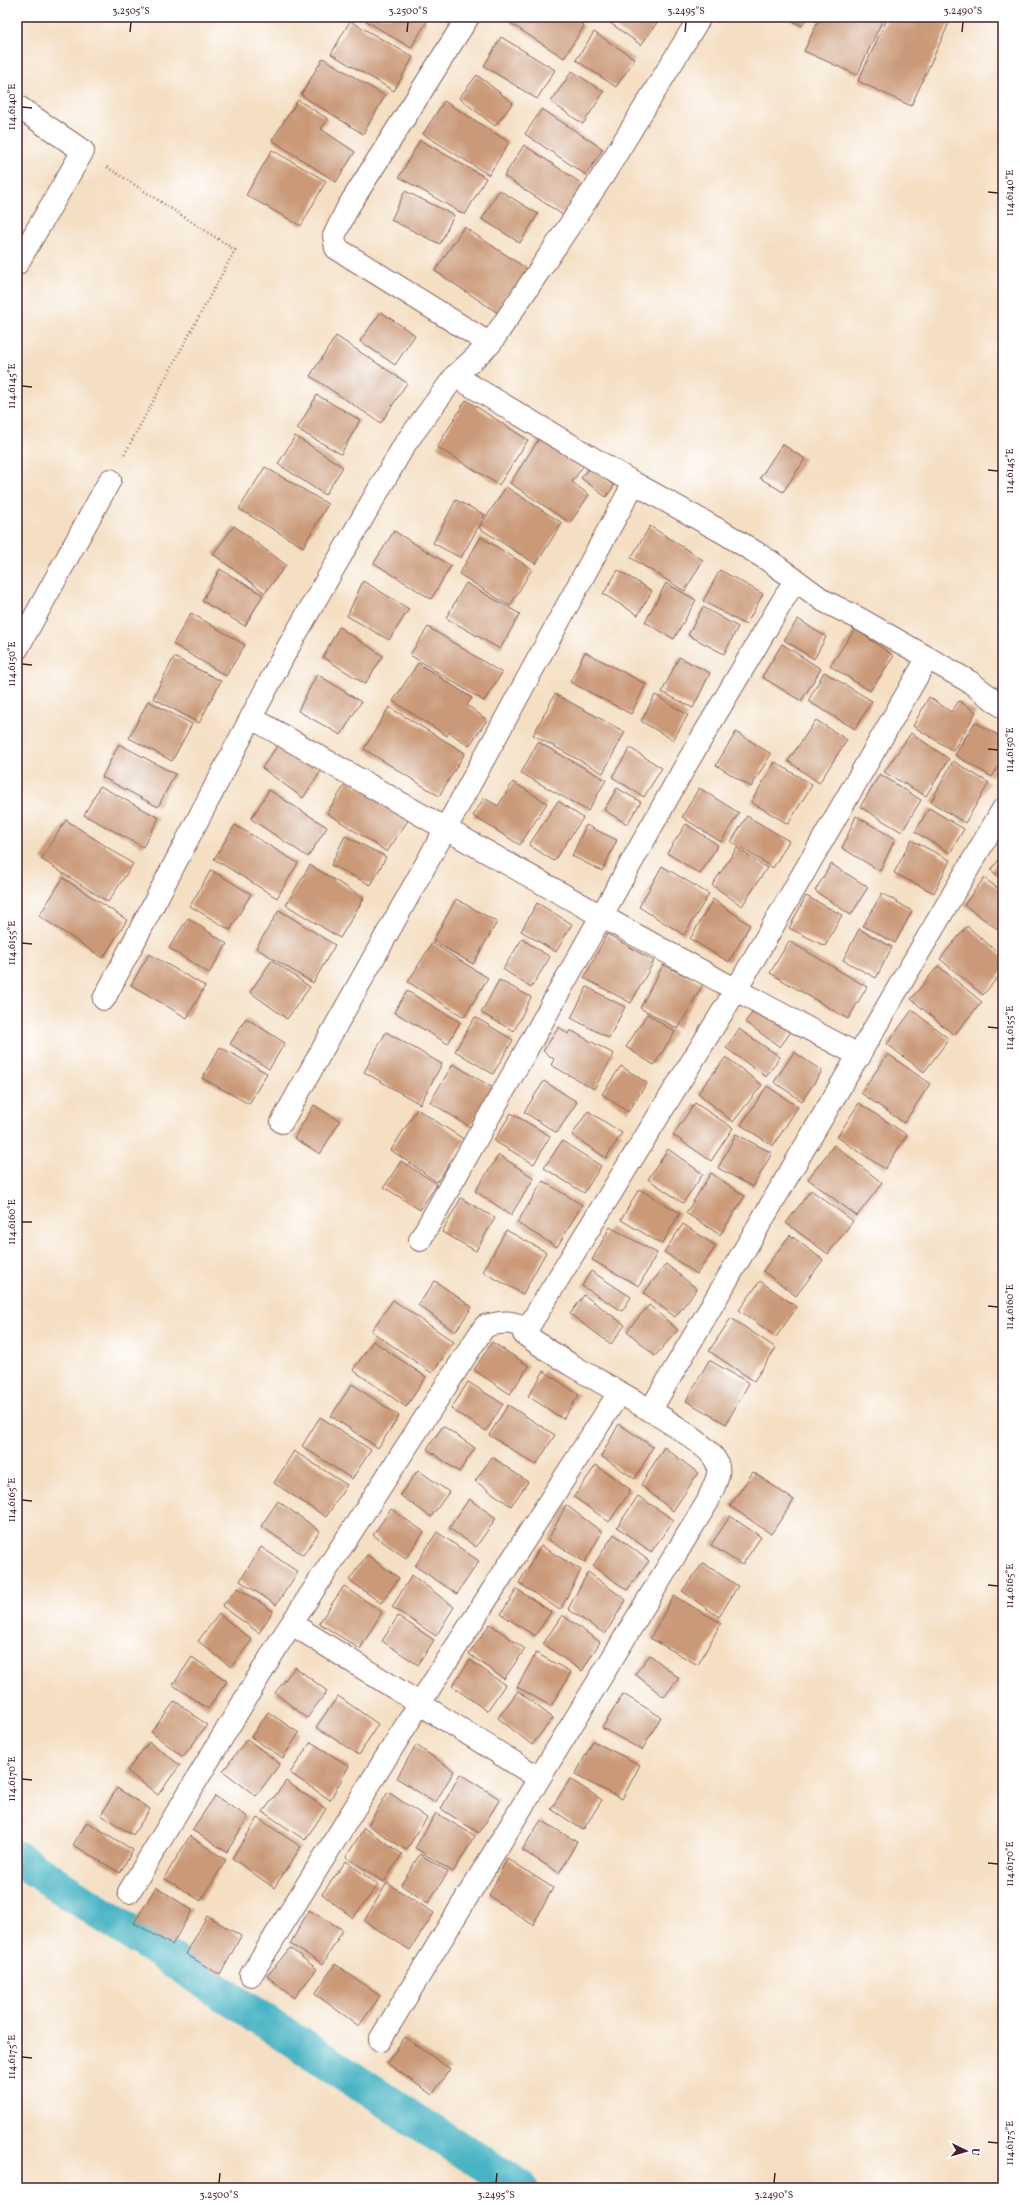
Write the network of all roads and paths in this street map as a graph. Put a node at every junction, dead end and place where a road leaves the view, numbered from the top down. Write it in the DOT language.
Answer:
graph roads {
  1 [pos="468,17"];
  2 [pos="700,17"];
  3 [pos="17,106"];
  4 [pos="83,151"];
  5 [pos="17,264"];
  6 [pos="490,344"];
  7 [pos="455,376"];
  8 [pos="110,480"];
  9 [pos="634,483"];
  10 [pos="795,580"];
  11 [pos="17,649"];
  12 [pos="928,659"];
  13 [pos="1003,707"];
  14 [pos="252,718"];
  15 [pos="1003,809"];
  16 [pos="445,830"];
  17 [pos="602,915"];
  18 [pos="736,990"];
  19 [pos="104,999"];
  20 [pos="860,1056"];
  21 [pos="282,1122"];
  22 [pos="420,1240"];
  23 [pos="528,1328"];
  24 [pos="619,1393"];
  25 [pos="650,1411"];
  26 [pos="292,1624"];
  27 [pos="420,1703"];
  28 [pos="539,1778"];
  29 [pos="129,1892"];
  30 [pos="251,1975"];
  31 [pos="380,2040"];
  1 -- 6 [label="street"];
  2 -- 6 [label="street"];
  3 -- 4 [label="street"];
  4 -- 5 [label="street"];
  4 -- 8 [label="path"];
  6 -- 7 [label="street"];
  7 -- 9 [label="street"];
  7 -- 14 [label="street"];
  8 -- 11 [label="street"];
  9 -- 10 [label="street"];
  9 -- 16 [label="street"];
  10 -- 12 [label="street"];
  10 -- 17 [label="street"];
  12 -- 13 [label="street"];
  12 -- 18 [label="street"];
  14 -- 16 [label="street"];
  14 -- 19 [label="street"];
  15 -- 20 [label="street"];
  16 -- 17 [label="street"];
  16 -- 21 [label="street"];
  17 -- 18 [label="street"];
  17 -- 22 [label="street"];
  18 -- 20 [label="street"];
  18 -- 23 [label="street"];
  20 -- 25 [label="street"];
  23 -- 24 [label="street"];
  23 -- 26 [label="street"];
  24 -- 25 [label="street"];
  24 -- 27 [label="street"];
  25 -- 28 [label="street"];
  26 -- 27 [label="street"];
  26 -- 29 [label="street"];
  27 -- 28 [label="street"];
  27 -- 30 [label="street"];
  28 -- 31 [label="street"];
}
